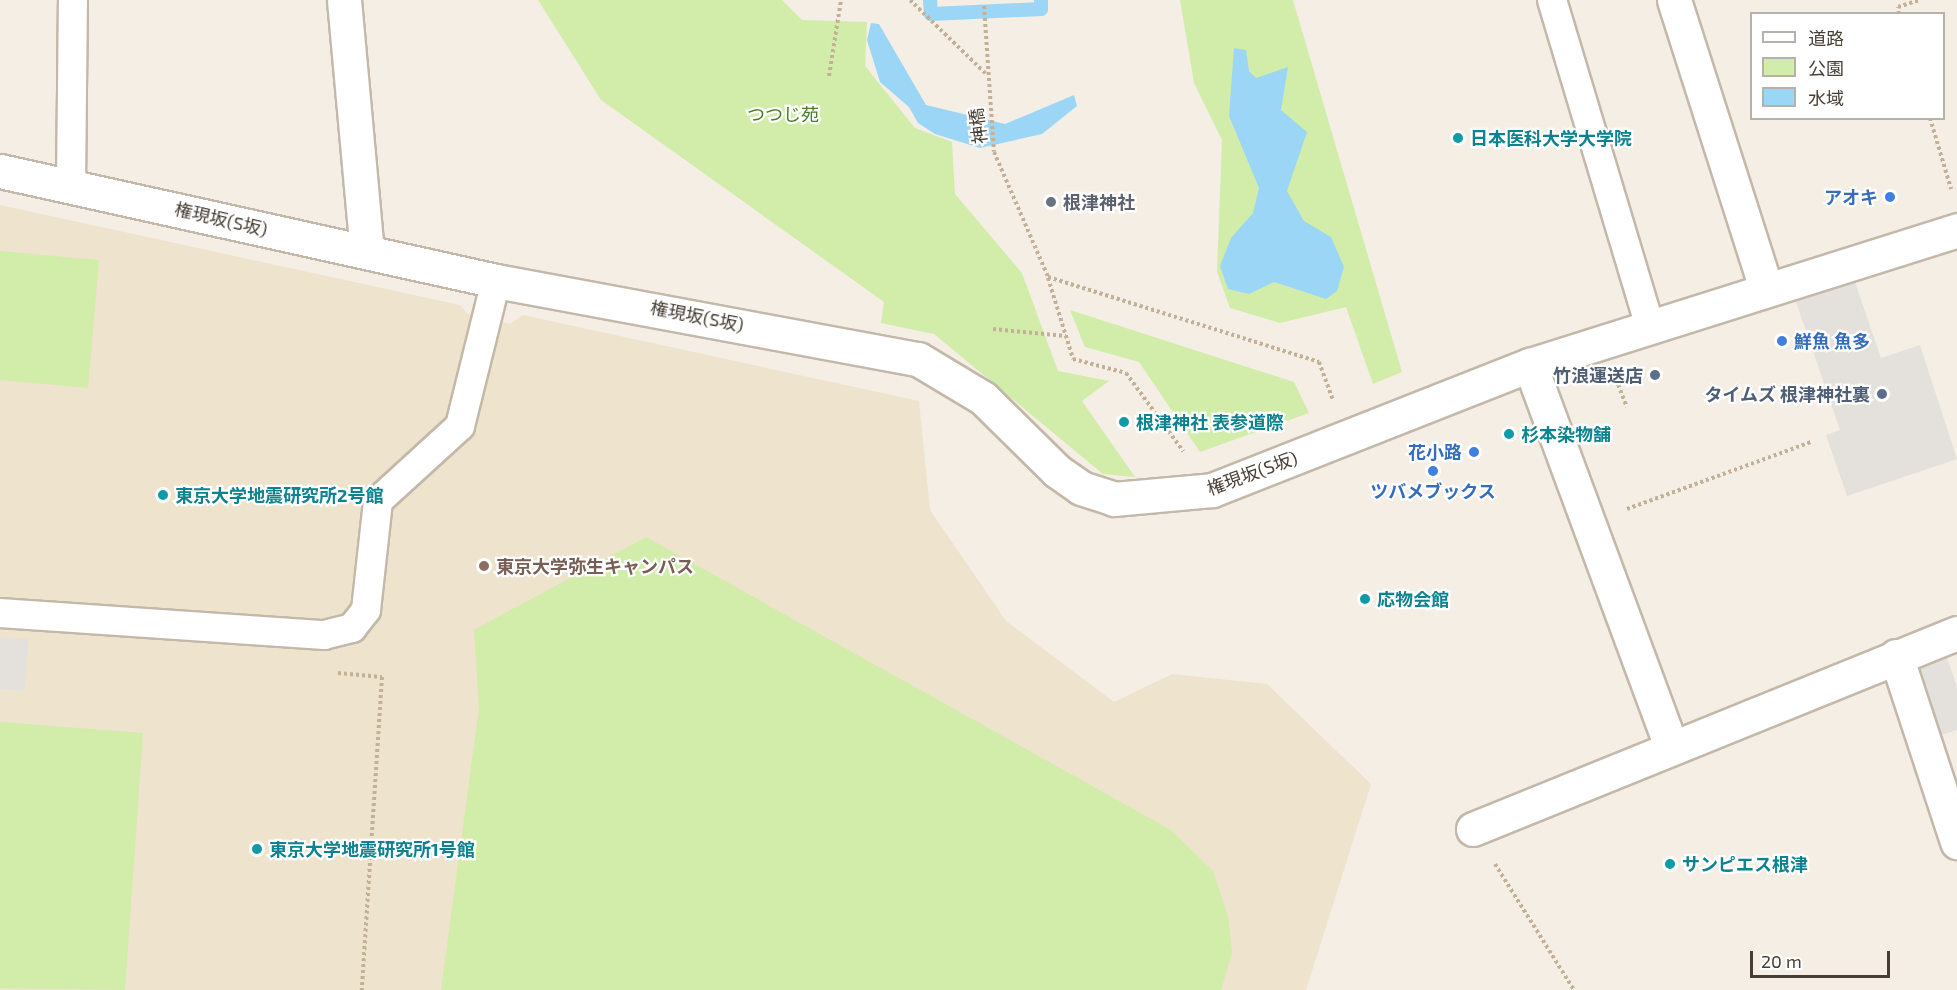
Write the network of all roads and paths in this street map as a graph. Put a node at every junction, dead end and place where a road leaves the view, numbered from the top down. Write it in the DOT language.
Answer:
graph roads {
  1 [pos="73,0"];
  2 [pos="344,0"];
  3 [pos="841,0"];
  4 [pos="910,0"];
  5 [pos="1552,0"];
  6 [pos="1674,0"];
  7 [pos="1919,0"];
  8 [pos="984,6"];
  9 [pos="1899,12"];
  10 [pos="987,74"];
  11 [pos="829,76"];
  12 [pos="1931,120"];
  13 [pos="0,171"];
  14 [pos="70,185"];
  15 [pos="1955,214"];
  16 [pos="367,251"];
  17 [pos="1048,277"];
  18 [pos="496,281"];
  19 [pos="1766,289"];
  20 [pos="993,329"];
  21 [pos="1651,329"];
  22 [pos="1066,336"];
  23 [pos="1530,365"];
  24 [pos="1346,438"];
  25 [pos="1811,442"];
  26 [pos="1212,490"];
  27 [pos="1589,523"];
  28 [pos="0,613"];
  29 [pos="1957,633"];
  30 [pos="1896,656"];
  31 [pos="361,675"];
  32 [pos="1671,747"];
  33 [pos="1473,829"];
  34 [pos="1957,842"];
  35 [pos="362,990"];
  36 [pos="1574,990"];
  1 -- 14 [label="lane"];
  2 -- 16 [label="street"];
  3 -- 11 [label="path"];
  4 -- 10 [label="path"];
  5 -- 21 [label="lane"];
  6 -- 19 [label="street"];
  7 -- 9 [label="path"];
  8 -- 10 [label="path, 神橋"];
  10 -- 17 [label="path, 神橋"];
  12 -- 15 [label="path"];
  13 -- 14 [label="street, 権現坂(S坂)"];
  14 -- 16 [label="street, 権現坂(S坂)"];
  15 -- 19 [label="street, 権現坂(S坂)"];
  16 -- 18 [label="street, 権現坂(S坂)"];
  17 -- 22 [label="path, 神橋"];
  17 -- 24 [label="path"];
  18 -- 26 [label="street, 権現坂(S坂)"];
  18 -- 28 [label="lane"];
  19 -- 21 [label="street, 権現坂(S坂)"];
  20 -- 22 [label="path"];
  21 -- 23 [label="street, 権現坂(S坂)"];
  22 -- 26 [label="path, 神橋"];
  23 -- 24 [label="street, 権現坂(S坂)"];
  23 -- 27 [label="street"];
  24 -- 26 [label="street, 権現坂(S坂)"];
  25 -- 27 [label="path"];
  27 -- 32 [label="street"];
  29 -- 30 [label="street"];
  30 -- 32 [label="street"];
  30 -- 34 [label="street"];
  31 -- 35 [label="path"];
  32 -- 33 [label="street"];
  33 -- 36 [label="path"];
}
